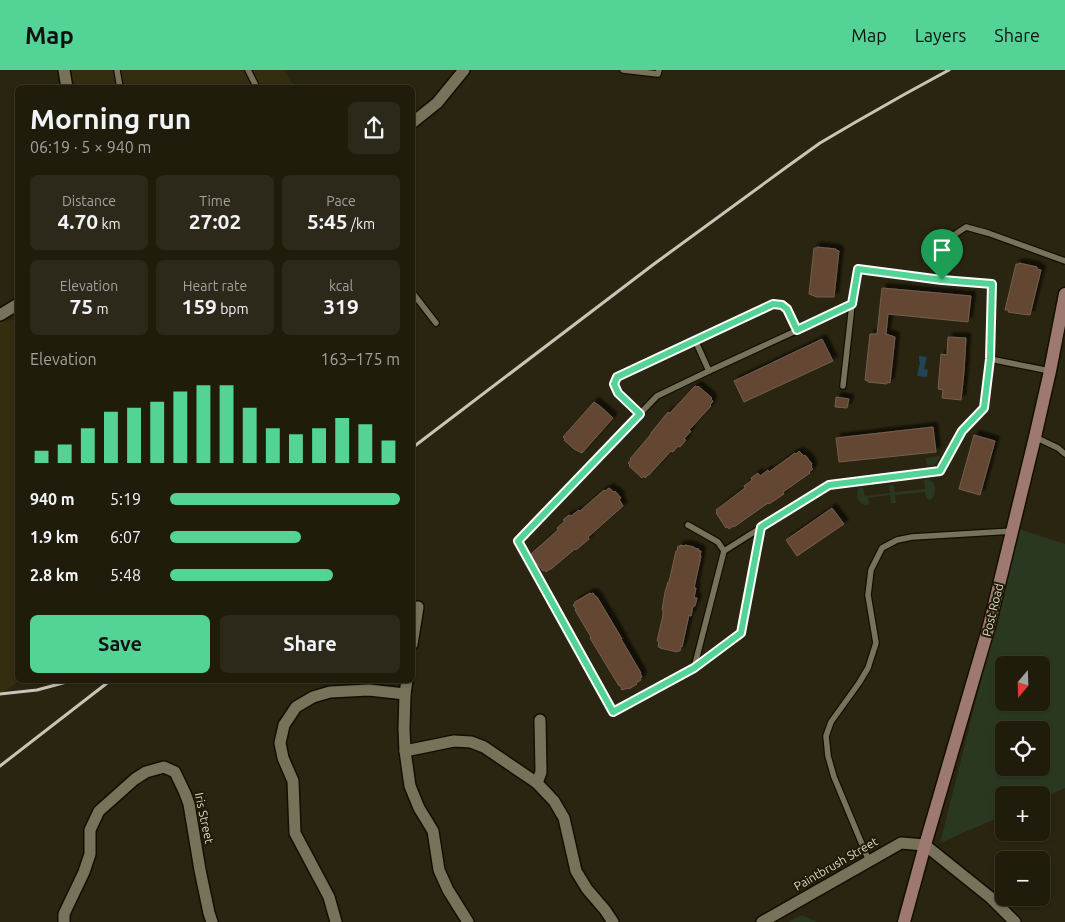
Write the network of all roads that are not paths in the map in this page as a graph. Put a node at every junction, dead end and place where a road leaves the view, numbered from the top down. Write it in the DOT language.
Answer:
graph roads {
  1 [pos="64,70"];
  2 [pos="117,70"];
  3 [pos="248,70"];
  4 [pos="464,70"];
  5 [pos="623,70"];
  6 [pos="659,70"];
  7 [pos="66,85"];
  8 [pos="120,85"];
  9 [pos="256,85"];
  10 [pos="415,121"];
  11 [pos="1065,260"];
  12 [pos="942,280"];
  13 [pos="1065,294"];
  14 [pos="415,296"];
  15 [pos="852,304"];
  16 [pos="15,306"];
  17 [pos="0,314"];
  18 [pos="436,323"];
  19 [pos="797,330"];
  20 [pos="695,340"];
  21 [pos="990,359"];
  22 [pos="709,370"];
  23 [pos="1050,371"];
  24 [pos="843,386"];
  25 [pos="640,414"];
  26 [pos="1035,437"];
  27 [pos="1065,454"];
  28 [pos="688,525"];
  29 [pos="761,527"];
  30 [pos="1013,531"];
  31 [pos="724,550"];
  32 [pos="418,607"];
  33 [pos="415,626"];
  34 [pos="694,668"];
  35 [pos="407,683"];
  36 [pos="405,694"];
  37 [pos="540,720"];
  38 [pos="405,751"];
  39 [pos="538,782"];
  40 [pos="926,845"];
  41 [pos="869,861"];
  42 [pos="64,918"];
  43 [pos="212,922"];
  44 [pos="336,922"];
  45 [pos="468,922"];
  46 [pos="613,922"];
  47 [pos="762,922"];
  48 [pos="904,922"];
  49 [pos="1015,922"];
  1 -- 7 [label="street"];
  2 -- 8 [label="lane"];
  3 -- 9 [label="lane"];
  4 -- 10 [label="street"];
  5 -- 6 [label="lane"];
  11 -- 12 [label="lane"];
  12 -- 15 [label="lane"];
  12 -- 21 [label="lane"];
  13 -- 23 [label="street, Post Road"];
  14 -- 18 [label="lane"];
  15 -- 19 [label="lane"];
  15 -- 24 [label="lane"];
  16 -- 17 [label="street"];
  19 -- 20 [label="lane"];
  19 -- 22 [label="lane"];
  20 -- 22 [label="lane"];
  20 -- 25 [label="lane"];
  21 -- 23 [label="lane"];
  21 -- 29 [label="lane"];
  22 -- 25 [label="lane"];
  23 -- 26 [label="street, Post Road"];
  25 -- 34 [label="lane"];
  26 -- 27 [label="lane"];
  26 -- 30 [label="street, Post Road"];
  28 -- 31 [label="lane"];
  29 -- 31 [label="lane"];
  29 -- 34 [label="lane"];
  30 -- 40 [label="street, Post Road"];
  30 -- 41 [label="lane"];
  31 -- 34 [label="lane"];
  32 -- 33 [label="street"];
  35 -- 36 [label="street"];
  36 -- 38 [label="street"];
  36 -- 44 [label="street"];
  37 -- 39 [label="street"];
  38 -- 39 [label="street"];
  38 -- 45 [label="street"];
  39 -- 46 [label="street"];
  40 -- 41 [label="street, Paintbrush Street"];
  40 -- 48 [label="street, Post Road"];
  40 -- 49 [label="street"];
  41 -- 47 [label="street, Paintbrush Street"];
  42 -- 43 [label="street, Iris Street"];
}
